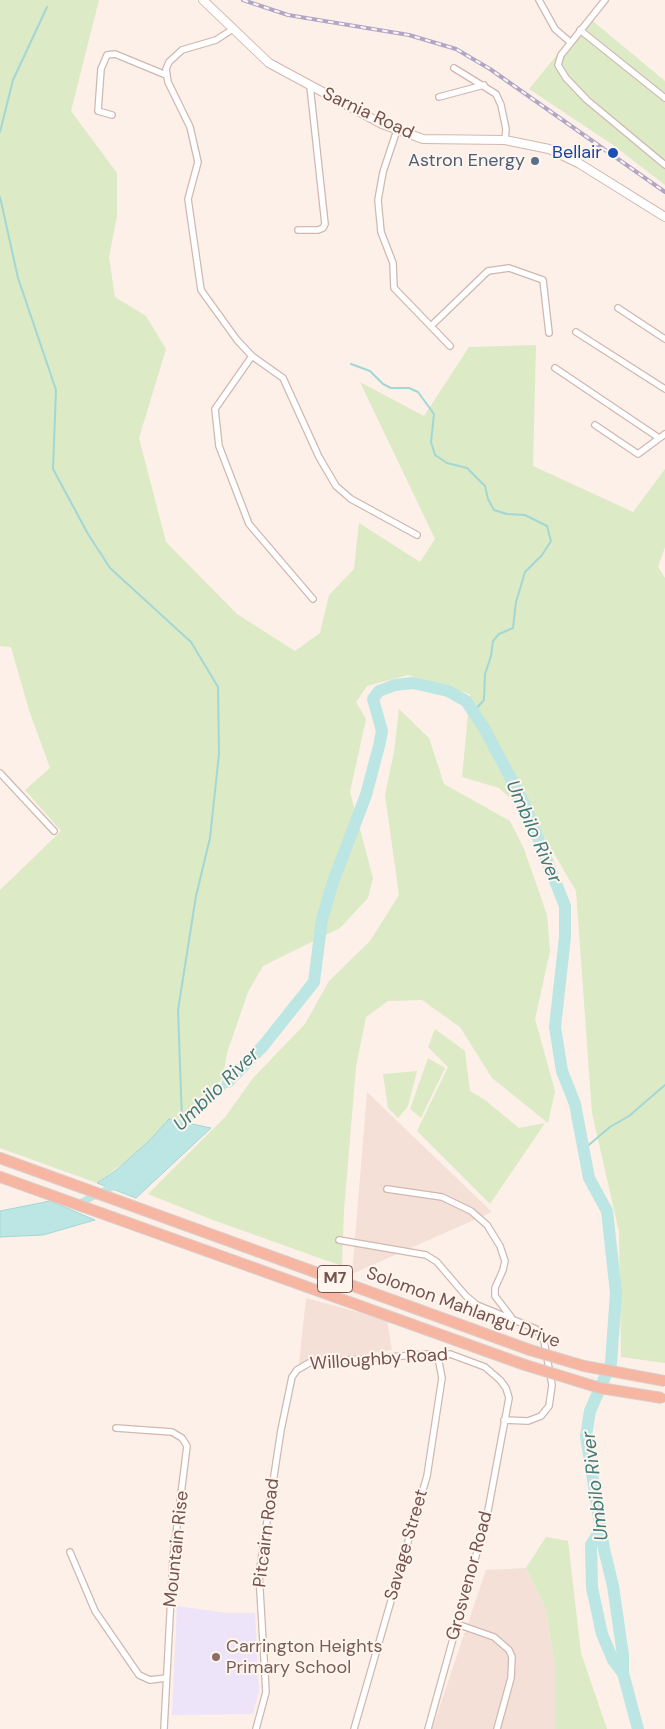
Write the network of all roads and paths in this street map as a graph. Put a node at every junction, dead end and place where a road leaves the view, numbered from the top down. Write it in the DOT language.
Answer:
graph roads {
  1 [pos="203,0"];
  2 [pos="539,0"];
  3 [pos="605,0"];
  4 [pos="233,29"];
  5 [pos="580,30"];
  6 [pos="570,42"];
  7 [pos="454,68"];
  8 [pos="166,75"];
  9 [pos="484,85"];
  10 [pos="310,86"];
  11 [pos="439,96"];
  12 [pos="665,98"];
  13 [pos="112,115"];
  14 [pos="396,130"];
  15 [pos="505,140"];
  16 [pos="665,165"];
  17 [pos="665,217"];
  18 [pos="298,230"];
  19 [pos="618,308"];
  20 [pos="430,326"];
  21 [pos="576,332"];
  22 [pos="549,333"];
  23 [pos="665,339"];
  24 [pos="450,346"];
  25 [pos="252,356"];
  26 [pos="554,368"];
  27 [pos="665,389"];
  28 [pos="595,425"];
  29 [pos="665,434"];
  30 [pos="659,438"];
  31 [pos="417,535"];
  32 [pos="313,599"];
  33 [pos="0,773"];
  34 [pos="54,832"];
  35 [pos="0,1158"];
  36 [pos="0,1177"];
  37 [pos="387,1189"];
  38 [pos="339,1240"];
  39 [pos="511,1317"];
  40 [pos="438,1358"];
  41 [pos="297,1370"];
  42 [pos="665,1381"];
  43 [pos="663,1398"];
  44 [pos="504,1420"];
  45 [pos="116,1428"];
  46 [pos="70,1552"];
  47 [pos="457,1624"];
  48 [pos="166,1678"];
  49 [pos="164,1729"];
  50 [pos="256,1729"];
  51 [pos="354,1729"];
  52 [pos="428,1729"];
  53 [pos="497,1729"];
  1 -- 4 [label="main road, Sarnia Road"];
  2 -- 6 [label="street"];
  3 -- 5 [label="street"];
  4 -- 8 [label="street"];
  4 -- 10 [label="main road, Sarnia Road"];
  5 -- 6 [label="street"];
  5 -- 12 [label="street"];
  6 -- 16 [label="street"];
  7 -- 9 [label="street"];
  8 -- 13 [label="street"];
  8 -- 25 [label="street"];
  9 -- 11 [label="street"];
  9 -- 15 [label="street"];
  10 -- 14 [label="main road, Sarnia Road"];
  10 -- 18 [label="street"];
  14 -- 15 [label="main road, Sarnia Road"];
  14 -- 20 [label="street"];
  15 -- 17 [label="main road, Sarnia Road"];
  19 -- 23 [label="street"];
  20 -- 22 [label="street"];
  20 -- 24 [label="street"];
  21 -- 27 [label="street"];
  25 -- 31 [label="street"];
  25 -- 32 [label="street"];
  26 -- 30 [label="street"];
  28 -- 30 [label="street"];
  29 -- 30 [label="street"];
  33 -- 34 [label="street"];
  35 -- 42 [label="highway, Solomon Mahlangu Drive / M7, bridge"];
  36 -- 43 [label="highway, Solomon Mahlangu Drive / M7, bridge"];
  37 -- 39 [label="street"];
  38 -- 39 [label="street"];
  39 -- 44 [label="street"];
  40 -- 41 [label="street, Willoughby Road"];
  40 -- 44 [label="street, Willoughby Road"];
  40 -- 51 [label="street, Savage Street"];
  41 -- 50 [label="street, Pitcairn Road"];
  44 -- 47 [label="street, Grosvenor Road"];
  45 -- 48 [label="street, Mountain Rise"];
  46 -- 48 [label="street"];
  47 -- 52 [label="street, Grosvenor Road"];
  47 -- 53 [label="street"];
  48 -- 49 [label="street, Mountain Rise"];
}
